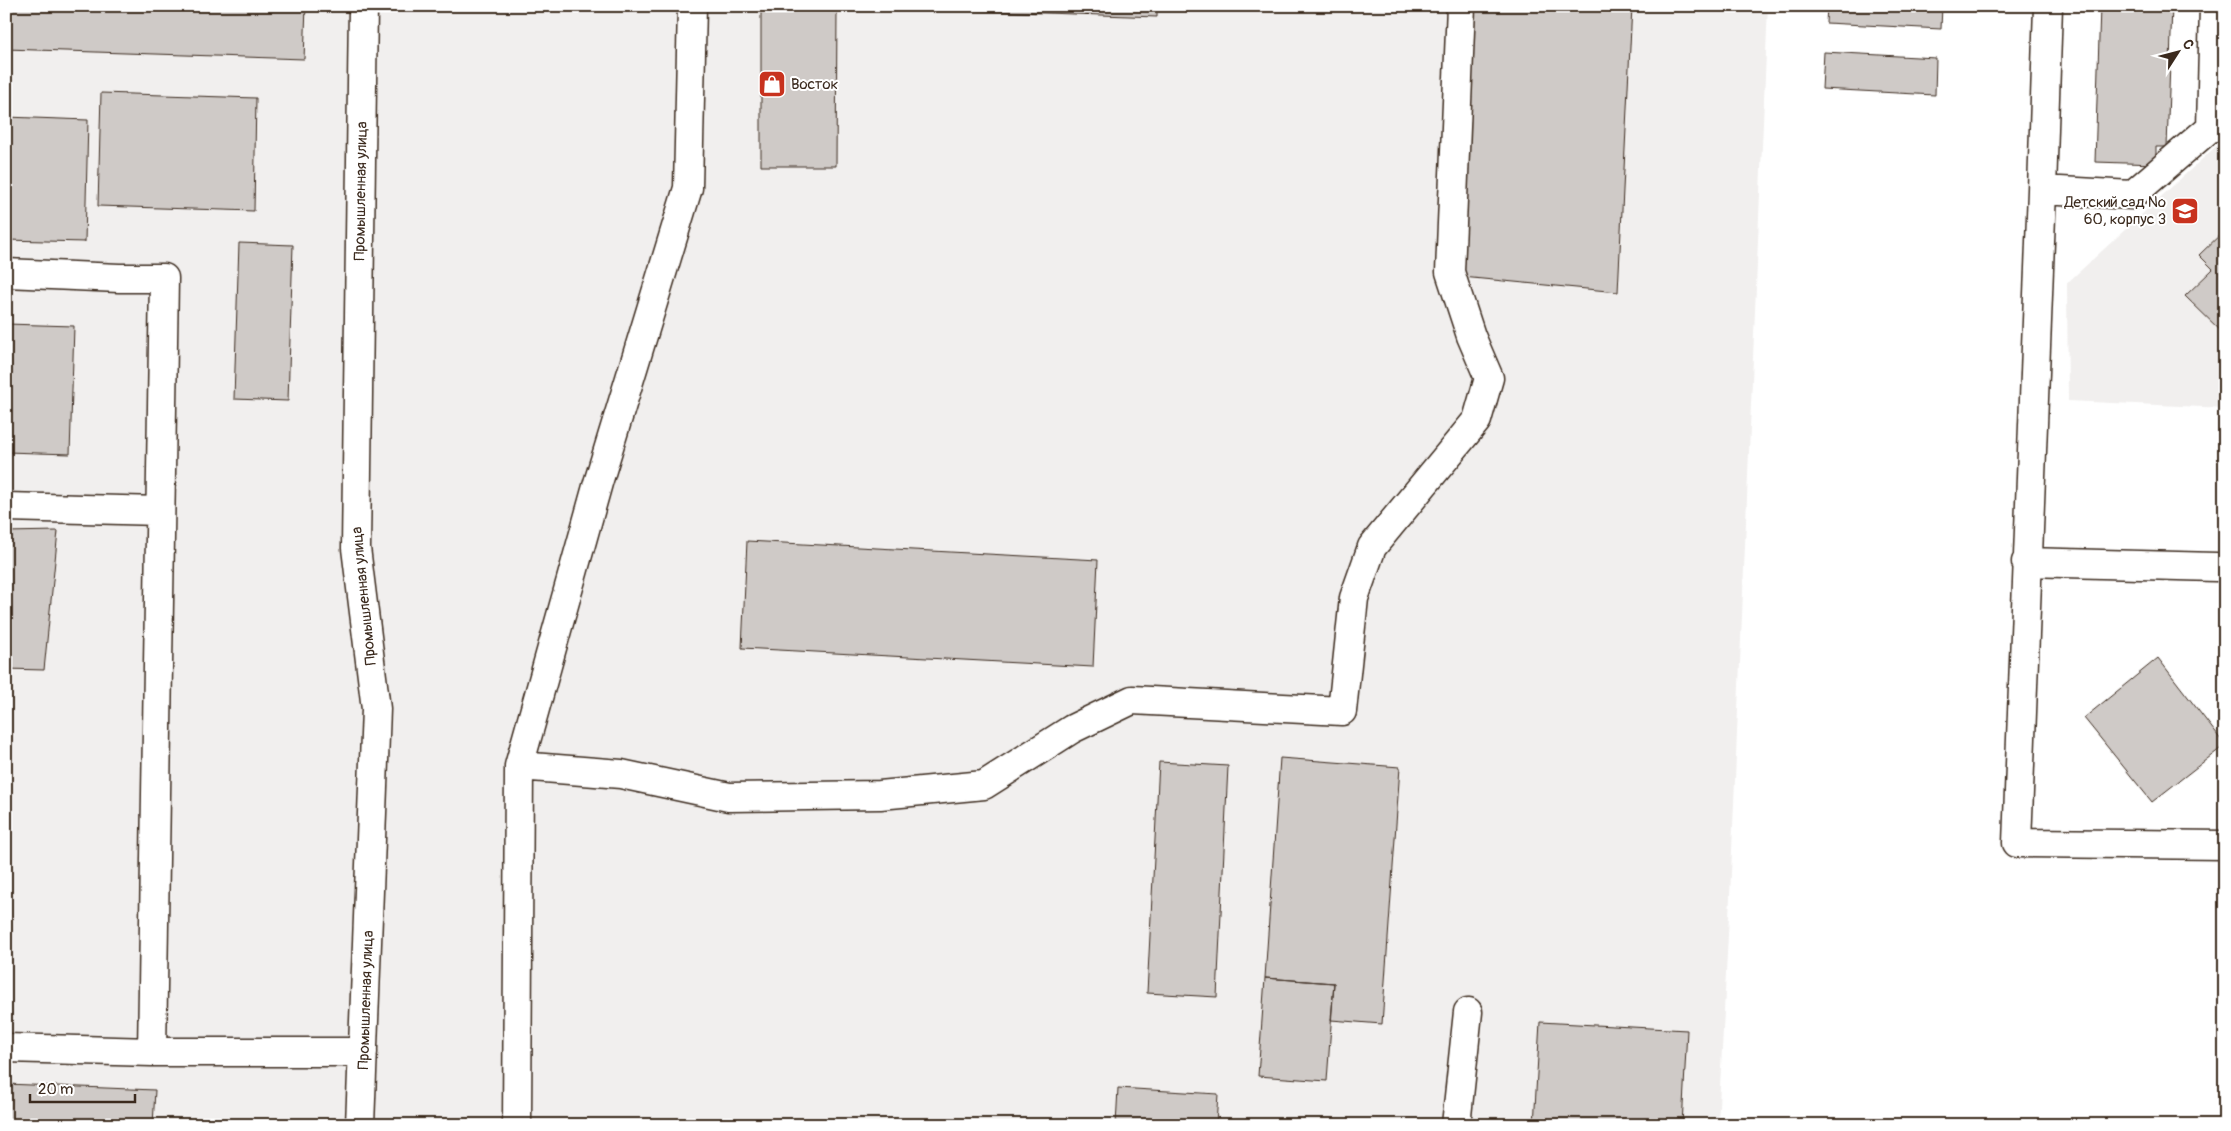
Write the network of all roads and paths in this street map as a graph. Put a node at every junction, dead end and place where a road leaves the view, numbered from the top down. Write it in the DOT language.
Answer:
graph roads {
  1 [pos="363,6"];
  2 [pos="692,6"];
  3 [pos="1461,6"];
  4 [pos="2048,6"];
  5 [pos="2214,6"];
  6 [pos="2218,122"];
  7 [pos="2042,190"];
  8 [pos="6,273"];
  9 [pos="6,507"];
  10 [pos="160,511"];
  11 [pos="2026,562"];
  12 [pos="2222,568"];
  13 [pos="520,766"];
  14 [pos="2225,845"];
  15 [pos="1468,1012"];
  16 [pos="6,1048"];
  17 [pos="152,1052"];
  18 [pos="363,1052"];
  19 [pos="360,1125"];
  20 [pos="517,1125"];
  21 [pos="1456,1125"];
  1 -- 18 [label="street, Промышленная улица"];
  2 -- 13 [label="street"];
  3 -- 13 [label="street"];
  4 -- 7 [label="street"];
  5 -- 6 [label="street"];
  6 -- 7 [label="street"];
  7 -- 11 [label="street"];
  8 -- 10 [label="street"];
  9 -- 10 [label="street"];
  10 -- 17 [label="street"];
  11 -- 12 [label="street"];
  11 -- 14 [label="street"];
  13 -- 20 [label="street"];
  15 -- 21 [label="street"];
  16 -- 17 [label="street"];
  17 -- 18 [label="street"];
  18 -- 19 [label="street, Промышленная улица"];
}
